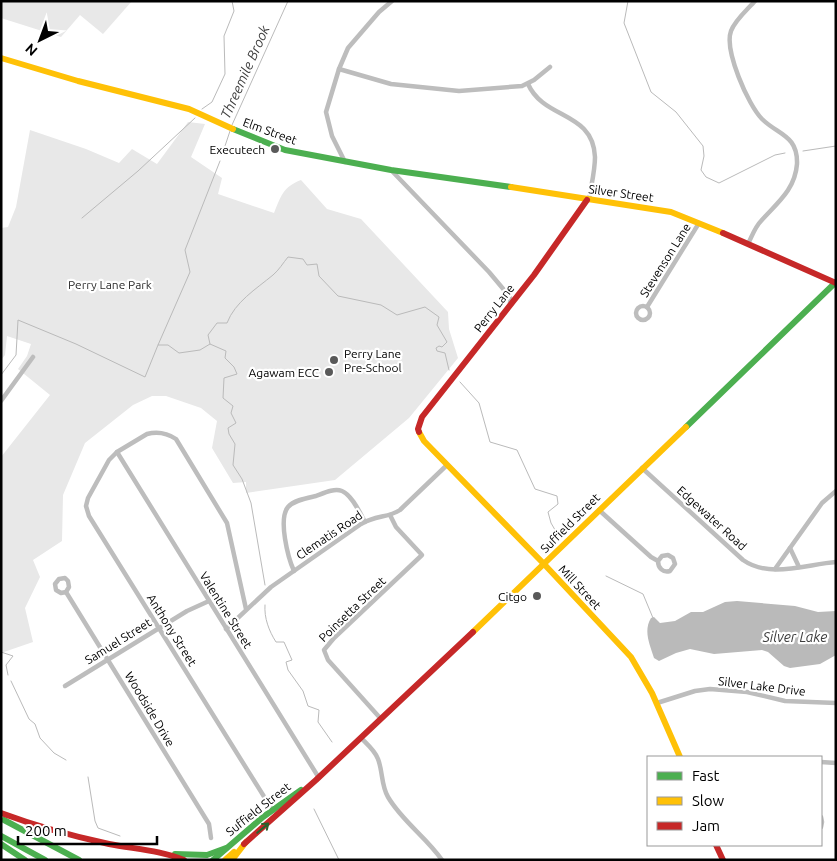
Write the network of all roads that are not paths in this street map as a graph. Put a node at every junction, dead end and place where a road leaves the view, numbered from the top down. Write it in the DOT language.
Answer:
graph roads {
  1 [pos="392,1"];
  2 [pos="755,1"];
  3 [pos="1,58"];
  4 [pos="550,67"];
  5 [pos="339,69"];
  6 [pos="528,84"];
  7 [pos="345,162"];
  8 [pos="391,170"];
  9 [pos="588,200"];
  10 [pos="699,223"];
  11 [pos="748,244"];
  12 [pos="836,282"];
  13 [pos="510,304"];
  14 [pos="647,307"];
  15 [pos="32,357"];
  16 [pos="1,401"];
  17 [pos="418,428"];
  18 [pos="117,452"];
  19 [pos="446,465"];
  20 [pos="642,468"];
  21 [pos="836,491"];
  22 [pos="599,510"];
  23 [pos="390,515"];
  24 [pos="365,522"];
  25 [pos="790,548"];
  26 [pos="658,561"];
  27 [pos="836,562"];
  28 [pos="544,564"];
  29 [pos="775,568"];
  30 [pos="799,568"];
  31 [pos="294,571"];
  32 [pos="66,592"];
  33 [pos="209,601"];
  34 [pos="246,609"];
  35 [pos="158,628"];
  36 [pos="226,629"];
  37 [pos="108,659"];
  38 [pos="65,686"];
  39 [pos="657,703"];
  40 [pos="836,703"];
  41 [pos="381,719"];
  42 [pos="362,738"];
  43 [pos="680,756"];
  44 [pos="822,762"];
  45 [pos="836,763"];
  46 [pos="319,778"];
  47 [pos="1,813"];
  48 [pos="274,813"];
  49 [pos="1,818"];
  50 [pos="1,836"];
  51 [pos="211,838"];
  52 [pos="246,842"];
  53 [pos="1,844"];
  54 [pos="716,846"];
  55 [pos="226,848"];
  56 [pos="165,853"];
  57 [pos="26,860"];
  58 [pos="46,860"];
  59 [pos="79,860"];
  60 [pos="184,860"];
  61 [pos="213,860"];
  62 [pos="225,860"];
  63 [pos="232,860"];
  64 [pos="442,860"];
  65 [pos="723,860"];
  1 -- 5 [label="street"];
  2 -- 11 [label="street"];
  3 -- 7 [label="main road, Elm Street"];
  4 -- 6 [label="street"];
  5 -- 6 [label="street"];
  5 -- 7 [label="street"];
  6 -- 9 [label="street"];
  7 -- 8 [label="main road, Elm Street"];
  8 -- 9 [label="main road, Silver Street"];
  8 -- 13 [label="street"];
  9 -- 10 [label="main road, Silver Street"];
  9 -- 13 [label="main road, Perry Lane"];
  10 -- 11 [label="main road, Silver Street"];
  10 -- 14 [label="street, Stevenson Lane"];
  11 -- 12 [label="main road, Silver Street"];
  12 -- 20 [label="main road, Suffield Street"];
  13 -- 17 [label="main road, Perry Lane"];
  15 -- 16 [label="street"];
  17 -- 19 [label="main road, Mill Street"];
  18 -- 33 [label="street, Valentine Street"];
  18 -- 34 [label="street"];
  18 -- 35 [label="street, Anthony Street"];
  19 -- 23 [label="street, Clematis Road"];
  19 -- 28 [label="main road, Mill Street"];
  20 -- 22 [label="main road, Suffield Street"];
  20 -- 29 [label="street, Edgewater Road"];
  21 -- 25 [label="street"];
  22 -- 26 [label="street"];
  22 -- 28 [label="main road, Suffield Street"];
  23 -- 24 [label="street, Clematis Road"];
  23 -- 41 [label="street, Poinsetta Street"];
  24 -- 31 [label="street, Clematis Road"];
  24 -- 31 [label="street"];
  25 -- 29 [label="street"];
  25 -- 30 [label="street"];
  27 -- 30 [label="street, Edgewater Road"];
  28 -- 39 [label="main road, Mill Street"];
  28 -- 41 [label="main road, Suffield Street"];
  29 -- 30 [label="street, Edgewater Road"];
  31 -- 34 [label="street, Clematis Road"];
  32 -- 37 [label="street, Woodside Drive"];
  33 -- 35 [label="street, Samuel Street"];
  33 -- 36 [label="street, Valentine Street"];
  34 -- 36 [label="street, Clematis Road"];
  35 -- 37 [label="street, Samuel Street"];
  35 -- 48 [label="street, Anthony Street"];
  36 -- 46 [label="street, Valentine Street"];
  37 -- 38 [label="street, Samuel Street"];
  37 -- 51 [label="street, Woodside Drive"];
  39 -- 40 [label="street, Silver Lake Drive"];
  39 -- 43 [label="main road, Mill Street"];
  41 -- 42 [label="main road, Suffield Street"];
  42 -- 46 [label="main road, Suffield Street"];
  42 -- 64 [label="street"];
  44 -- 45 [label="street"];
  46 -- 48 [label="main road, Suffield Street"];
  47 -- 56 [label="main road"];
  52 -- 48 [label="main road, Suffield Street, one-way"];
  48 -- 55 [label="main road, Suffield Street"];
  49 -- 59 [label="main road"];
  50 -- 58 [label="main road"];
  52 -- 62 [label="main road, Suffield Street"];
  52 -- 63 [label="main road"];
  53 -- 57 [label="main road"];
  54 -- 65 [label="main road"];
  55 -- 56 [label="main road"];
  55 -- 61 [label="main road, Suffield Street"];
  56 -- 60 [label="main road"];
}
